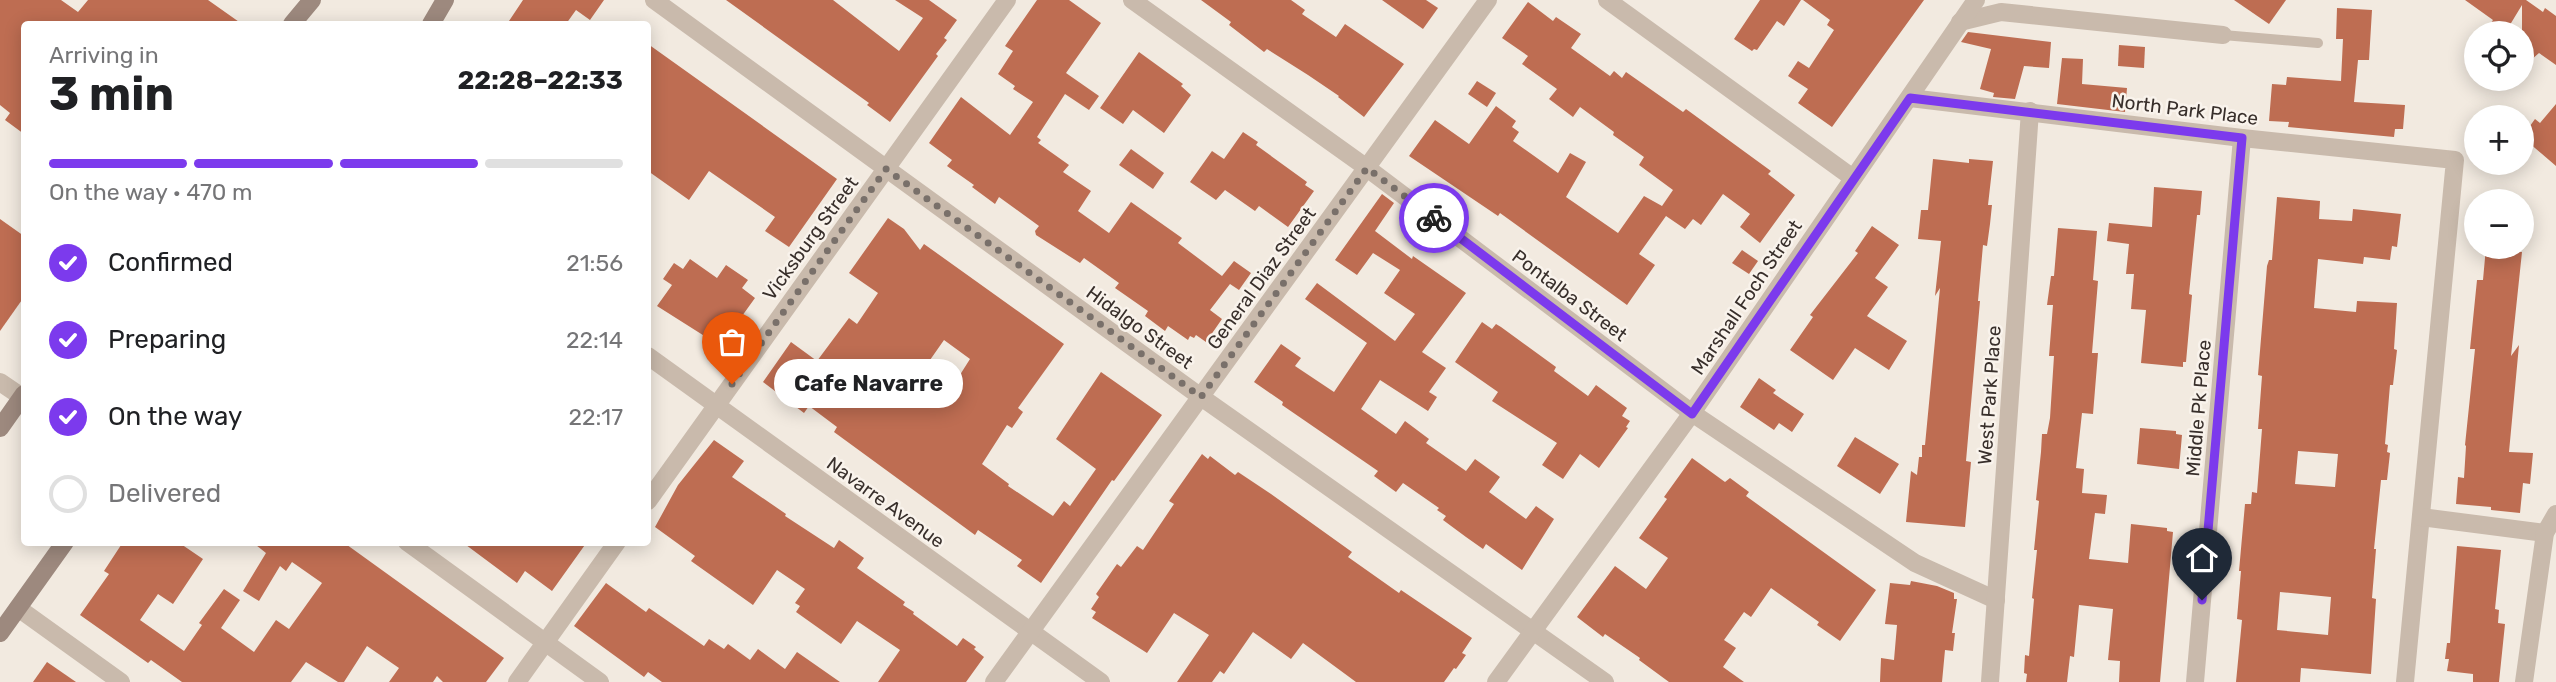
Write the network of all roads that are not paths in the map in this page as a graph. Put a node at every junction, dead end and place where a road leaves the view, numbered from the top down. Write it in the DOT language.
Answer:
graph roads {
  1 [pos="312,0"];
  2 [pos="445,0"];
  3 [pos="654,0"];
  4 [pos="1007,0"];
  5 [pos="1132,0"];
  6 [pos="1488,0"];
  7 [pos="1606,0"];
  8 [pos="1976,0"];
  9 [pos="294,21"];
  10 [pos="433,21"];
  11 [pos="1960,22"];
  12 [pos="2222,35"];
  13 [pos="2318,43"];
  14 [pos="1910,98"];
  15 [pos="2030,111"];
  16 [pos="2242,138"];
  17 [pos="1367,168"];
  18 [pos="886,169"];
  19 [pos="1853,178"];
  20 [pos="651,358"];
  21 [pos="0,382"];
  22 [pos="21,395"];
  23 [pos="1201,397"];
  24 [pos="21,399"];
  25 [pos="716,405"];
  26 [pos="1692,414"];
  27 [pos="0,428"];
  28 [pos="651,497"];
  29 [pos="2556,514"];
  30 [pos="2421,517"];
  31 [pos="2545,533"];
  32 [pos="62,546"];
  33 [pos="412,546"];
  34 [pos="614,546"];
  35 [pos="1996,600"];
  36 [pos="18,608"];
  37 [pos="1533,630"];
  38 [pos="1031,632"];
  39 [pos="0,633"];
  40 [pos="545,643"];
  41 [pos="121,682"];
  42 [pos="517,682"];
  43 [pos="600,682"];
  44 [pos="994,682"];
  45 [pos="1101,682"];
  46 [pos="1496,682"];
  47 [pos="1605,682"];
  48 [pos="1990,682"];
  49 [pos="2195,682"];
  50 [pos="2405,682"];
  51 [pos="2525,682"];
  1 -- 9 [label="main road"];
  2 -- 10 [label="main road"];
  3 -- 18 [label="street, Hidalgo Street"];
  4 -- 18 [label="street, Vicksburg Street"];
  5 -- 17 [label="street, Pontalba Street"];
  6 -- 17 [label="street, General Diaz Street"];
  7 -- 19 [label="street"];
  8 -- 11 [label="street, Marshall Foch Street"];
  11 -- 12 [label="street"];
  11 -- 14 [label="street, Marshall Foch Street"];
  12 -- 13 [label="lane"];
  14 -- 15 [label="street, North Park Place"];
  14 -- 19 [label="street, Marshall Foch Street"];
  15 -- 16 [label="street, North Park Place"];
  15 -- 35 [label="street, West Park Place"];
  16 -- 30 [label="street, North Park Place"];
  16 -- 49 [label="street, Middle Pk Place"];
  17 -- 23 [label="street, General Diaz Street"];
  17 -- 26 [label="street, Pontalba Street"];
  18 -- 23 [label="street, Hidalgo Street"];
  18 -- 25 [label="street, Vicksburg Street"];
  19 -- 26 [label="street, Marshall Foch Street"];
  20 -- 25 [label="street, Navarre Avenue"];
  21 -- 22 [label="street"];
  23 -- 37 [label="street, Hidalgo Street"];
  23 -- 38 [label="street, General Diaz Street"];
  24 -- 27 [label="main road"];
  25 -- 28 [label="street, Vicksburg Street"];
  25 -- 38 [label="street, Navarre Avenue"];
  26 -- 35 [label="street, Pontalba Street"];
  26 -- 37 [label="street, Marshall Foch Street"];
  29 -- 31 [label="street"];
  30 -- 31 [label="street"];
  30 -- 50 [label="street"];
  31 -- 51 [label="street"];
  32 -- 36 [label="main road"];
  33 -- 40 [label="street"];
  34 -- 40 [label="street"];
  35 -- 48 [label="street, West Park Place"];
  36 -- 39 [label="main road"];
  36 -- 41 [label="street"];
  37 -- 46 [label="street, Marshall Foch Street"];
  37 -- 47 [label="street, Hidalgo Street"];
  38 -- 44 [label="street, General Diaz Street"];
  38 -- 45 [label="street, Navarre Avenue"];
  40 -- 42 [label="street"];
  40 -- 43 [label="street"];
}
